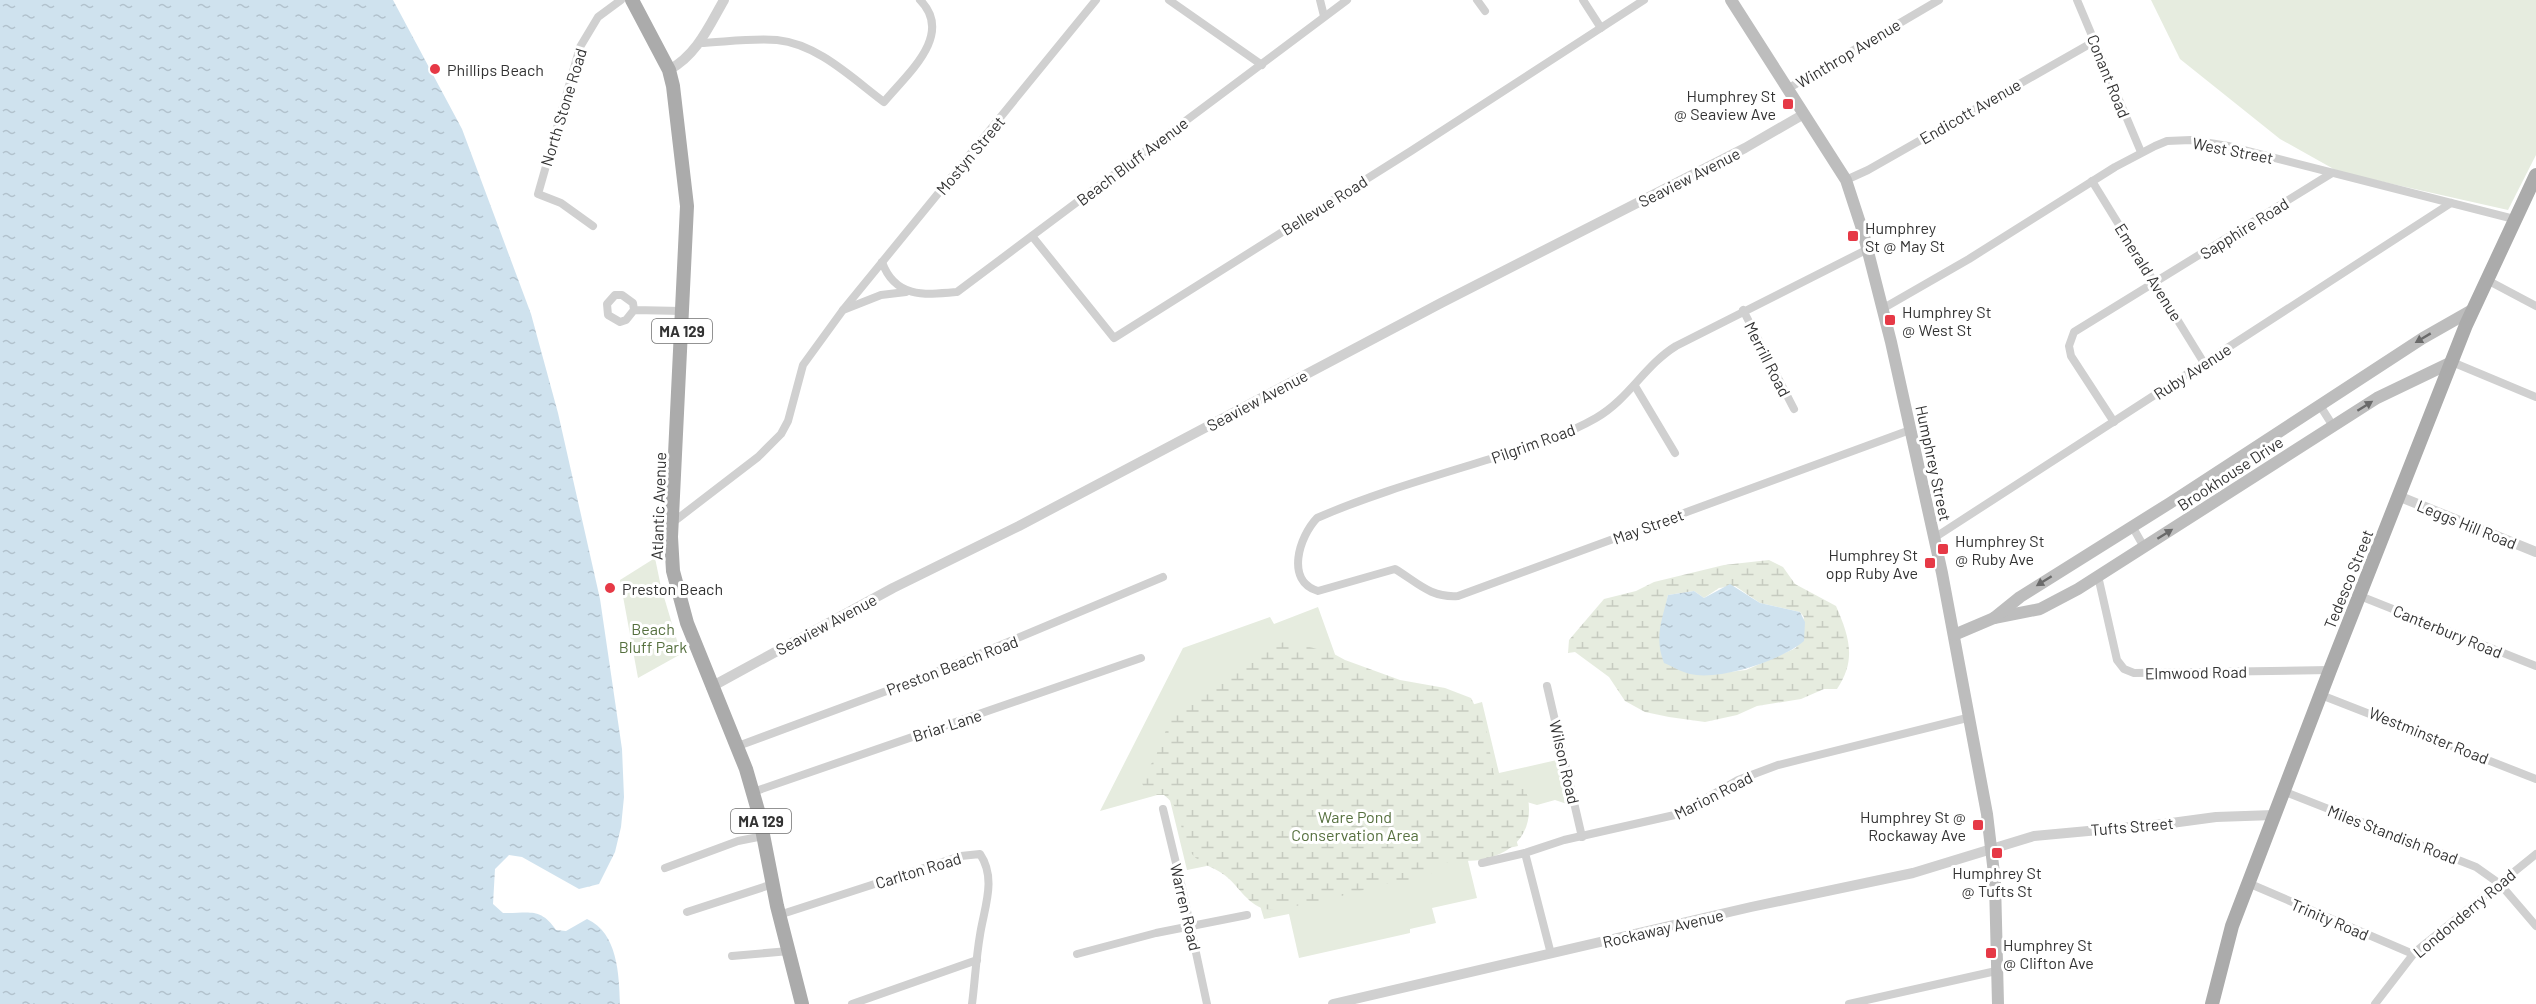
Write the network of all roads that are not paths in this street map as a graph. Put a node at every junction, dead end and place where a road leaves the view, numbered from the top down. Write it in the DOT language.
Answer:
graph roads {
  1 [pos="621,0"];
  2 [pos="632,0"];
  3 [pos="724,0"];
  4 [pos="920,0"];
  5 [pos="1096,0"];
  6 [pos="1169,0"];
  7 [pos="1320,0"];
  8 [pos="1347,0"];
  9 [pos="1477,0"];
  10 [pos="1583,0"];
  11 [pos="1644,0"];
  12 [pos="1731,0"];
  13 [pos="1939,0"];
  14 [pos="2077,0"];
  15 [pos="1485,11"];
  16 [pos="1324,16"];
  17 [pos="1601,28"];
  18 [pos="2095,41"];
  19 [pos="699,43"];
  20 [pos="1262,65"];
  21 [pos="669,70"];
  22 [pos="1789,88"];
  23 [pos="1804,114"];
  24 [pos="2141,152"];
  25 [pos="2332,173"];
  26 [pos="2536,175"];
  27 [pos="1846,180"];
  28 [pos="2092,182"];
  29 [pos="2451,203"];
  30 [pos="2514,219"];
  31 [pos="593,226"];
  32 [pos="1032,236"];
  33 [pos="1868,249"];
  34 [pos="882,262"];
  35 [pos="2487,280"];
  36 [pos="2156,283"];
  37 [pos="907,292"];
  38 [pos="2536,306"];
  39 [pos="1882,309"];
  40 [pos="2474,309"];
  41 [pos="634,310"];
  42 [pos="843,310"];
  43 [pos="1743,310"];
  44 [pos="682,311"];
  45 [pos="2451,362"];
  46 [pos="2204,363"];
  47 [pos="1635,386"];
  48 [pos="2536,398"];
  49 [pos="2319,404"];
  50 [pos="1794,409"];
  51 [pos="2114,422"];
  52 [pos="2333,426"];
  53 [pos="1910,430"];
  54 [pos="1675,453"];
  55 [pos="2398,496"];
  56 [pos="672,523"];
  57 [pos="2132,526"];
  58 [pos="1934,538"];
  59 [pos="2144,547"];
  60 [pos="2536,552"];
  61 [pos="1390,569"];
  62 [pos="2098,576"];
  63 [pos="1163,577"];
  64 [pos="2360,596"];
  65 [pos="1994,618"];
  66 [pos="1954,635"];
  67 [pos="1141,658"];
  68 [pos="2536,666"];
  69 [pos="2330,670"];
  70 [pos="1547,686"];
  71 [pos="711,687"];
  72 [pos="2321,695"];
  73 [pos="1967,718"];
  74 [pos="738,746"];
  75 [pos="2536,778"];
  76 [pos="2283,791"];
  77 [pos="753,792"];
  78 [pos="1163,810"];
  79 [pos="2274,815"];
  80 [pos="764,836"];
  81 [pos="1582,837"];
  82 [pos="1992,851"];
  83 [pos="1525,853"];
  84 [pos="2536,854"];
  85 [pos="1482,863"];
  86 [pos="665,868"];
  87 [pos="2248,883"];
  88 [pos="773,884"];
  89 [pos="2499,884"];
  90 [pos="687,912"];
  91 [pos="779,915"];
  92 [pos="1246,915"];
  93 [pos="1190,926"];
  94 [pos="2536,926"];
  95 [pos="789,951"];
  96 [pos="1077,954"];
  97 [pos="1551,954"];
  98 [pos="2414,954"];
  99 [pos="732,956"];
  100 [pos="977,960"];
  101 [pos="1996,971"];
  102 [pos="802,1004"];
  103 [pos="852,1004"];
  104 [pos="972,1004"];
  105 [pos="1207,1004"];
  106 [pos="1334,1004"];
  107 [pos="1849,1004"];
  108 [pos="1998,1004"];
  109 [pos="2212,1004"];
  110 [pos="2375,1004"];
  1 -- 31 [label="street, North Stone Road"];
  2 -- 21 [label="main road, Atlantic Avenue / MA 129"];
  3 -- 19 [label="street"];
  4 -- 19 [label="street"];
  5 -- 34 [label="street, Mostyn Street"];
  6 -- 20 [label="street"];
  7 -- 16 [label="street"];
  8 -- 16 [label="street, Beach Bluff Avenue"];
  9 -- 15 [label="street"];
  10 -- 17 [label="street"];
  11 -- 17 [label="street, Bellevue Road"];
  12 -- 22 [label="main road, Humphrey Street"];
  13 -- 22 [label="street, Winthrop Avenue"];
  14 -- 18 [label="street, Conant Road"];
  16 -- 20 [label="street, Beach Bluff Avenue"];
  17 -- 32 [label="street, Bellevue Road"];
  18 -- 24 [label="street, Conant Road"];
  18 -- 27 [label="street, Endicott Avenue"];
  19 -- 21 [label="street"];
  20 -- 32 [label="street, Beach Bluff Avenue"];
  21 -- 44 [label="main road, Atlantic Avenue / MA 129"];
  22 -- 23 [label="main road, Humphrey Street"];
  23 -- 27 [label="main road, Humphrey Street"];
  23 -- 71 [label="street, Seaview Avenue"];
  24 -- 25 [label="street, West Street"];
  24 -- 28 [label="street, West Street"];
  25 -- 29 [label="street, West Street"];
  25 -- 36 [label="street, Sapphire Road"];
  26 -- 30 [label="main road, Tedesco Street"];
  27 -- 33 [label="main road, Humphrey Street"];
  28 -- 36 [label="street, Emerald Avenue"];
  28 -- 39 [label="street, West Street"];
  29 -- 30 [label="street, West Street"];
  29 -- 46 [label="street, Ruby Avenue"];
  30 -- 35 [label="main road, Tedesco Street"];
  32 -- 37 [label="street, Beach Bluff Avenue"];
  33 -- 39 [label="main road, Humphrey Street"];
  33 -- 43 [label="street, Pilgrim Road"];
  34 -- 37 [label="street"];
  34 -- 42 [label="street, Mostyn Street"];
  35 -- 38 [label="street"];
  35 -- 40 [label="main road, Tedesco Street"];
  36 -- 46 [label="street, Emerald Avenue"];
  36 -- 51 [label="street, Sapphire Road"];
  37 -- 42 [label="street, Beach Bluff Avenue"];
  39 -- 53 [label="main road, Humphrey Street"];
  40 -- 45 [label="main road, Tedesco Street"];
  40 -- 49 [label="main road, Brookhouse Drive, one-way"];
  41 -- 44 [label="street"];
  42 -- 56 [label="street"];
  43 -- 47 [label="street, Pilgrim Road"];
  43 -- 50 [label="street, Merrill Road"];
  44 -- 56 [label="main road, Atlantic Avenue / MA 129"];
  45 -- 48 [label="street"];
  52 -- 45 [label="main road, Brookhouse Drive, one-way"];
  45 -- 55 [label="main road, Tedesco Street"];
  46 -- 51 [label="street, Ruby Avenue"];
  47 -- 54 [label="street"];
  47 -- 61 [label="street, Pilgrim Road"];
  49 -- 52 [label="street"];
  49 -- 57 [label="main road, Brookhouse Drive"];
  51 -- 58 [label="street, Ruby Avenue"];
  59 -- 52 [label="main road, Brookhouse Drive, one-way"];
  53 -- 58 [label="main road, Humphrey Street"];
  53 -- 61 [label="street, May Street"];
  55 -- 60 [label="street, Leggs Hill Road"];
  55 -- 64 [label="main road, Tedesco Street"];
  56 -- 71 [label="main road, Atlantic Avenue / MA 129"];
  57 -- 59 [label="street"];
  57 -- 65 [label="main road, Brookhouse Drive, one-way"];
  58 -- 66 [label="main road, Humphrey Street"];
  59 -- 62 [label="main road, Brookhouse Drive"];
  62 -- 65 [label="main road, Brookhouse Drive"];
  62 -- 69 [label="street, Elmwood Road"];
  63 -- 74 [label="street, Preston Beach Road"];
  64 -- 68 [label="street, Canterbury Road"];
  64 -- 69 [label="main road, Tedesco Street"];
  65 -- 66 [label="main road, Brookhouse Drive"];
  66 -- 73 [label="main road, Humphrey Street"];
  67 -- 77 [label="street, Briar Lane"];
  69 -- 72 [label="main road, Tedesco Street"];
  70 -- 81 [label="street, Wilson Road"];
  71 -- 74 [label="main road, Atlantic Avenue / MA 129"];
  72 -- 75 [label="street, Westminster Road"];
  72 -- 76 [label="main road, Tedesco Street"];
  73 -- 81 [label="street, Marion Road"];
  73 -- 82 [label="main road, Humphrey Street"];
  74 -- 77 [label="main road, Atlantic Avenue / MA 129"];
  76 -- 79 [label="main road, Tedesco Street"];
  76 -- 89 [label="street, Miles Standish Road"];
  77 -- 80 [label="main road, Atlantic Avenue / MA 129"];
  78 -- 93 [label="street, Warren Road"];
  79 -- 82 [label="street, Tufts Street"];
  79 -- 87 [label="main road, Tedesco Street"];
  80 -- 86 [label="street"];
  80 -- 88 [label="main road, Atlantic Avenue / MA 129"];
  81 -- 83 [label="street, Marion Road"];
  82 -- 97 [label="street, Rockaway Avenue"];
  82 -- 101 [label="main road, Humphrey Street"];
  83 -- 85 [label="street, Marion Road"];
  83 -- 97 [label="street"];
  84 -- 89 [label="street, Londonderry Road"];
  87 -- 98 [label="street, Trinity Road"];
  87 -- 109 [label="main road, Tedesco Street"];
  88 -- 90 [label="street"];
  88 -- 91 [label="main road, Atlantic Avenue / MA 129"];
  89 -- 94 [label="street, Miles Standish Road"];
  89 -- 98 [label="street, Londonderry Road"];
  91 -- 95 [label="main road, Atlantic Avenue / MA 129"];
  91 -- 100 [label="street, Carlton Road"];
  92 -- 93 [label="street"];
  93 -- 96 [label="street"];
  93 -- 105 [label="street, Warren Road"];
  95 -- 99 [label="street"];
  95 -- 102 [label="main road, Atlantic Avenue / MA 129"];
  97 -- 106 [label="street, Rockaway Avenue"];
  98 -- 110 [label="street, Londonderry Road"];
  100 -- 103 [label="street"];
  100 -- 104 [label="street, Carlton Road"];
  101 -- 107 [label="street"];
  101 -- 108 [label="main road, Humphrey Street"];
}
